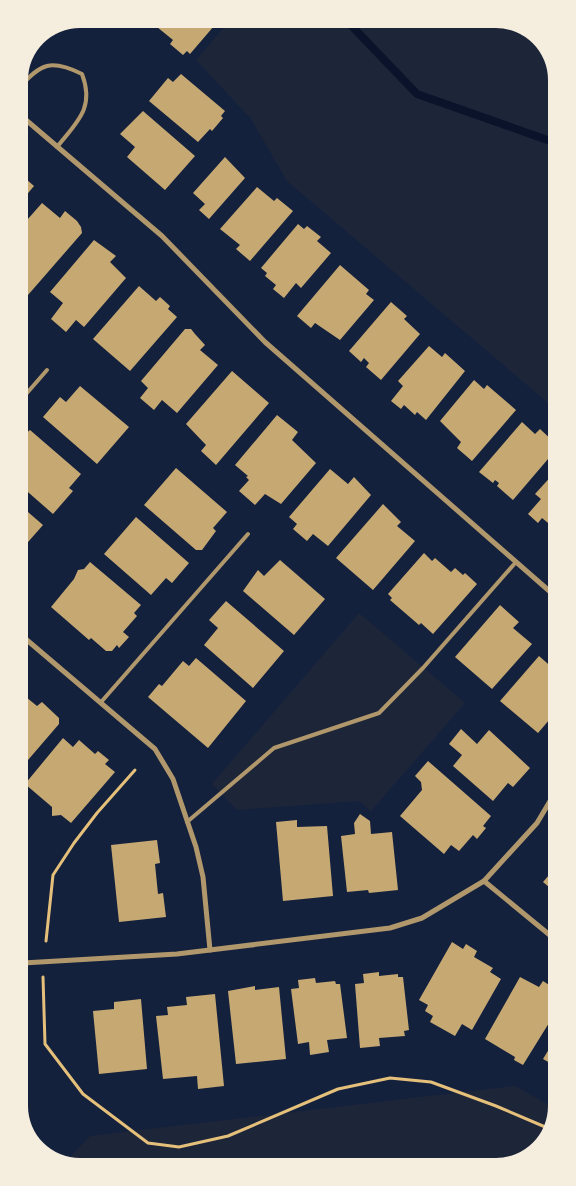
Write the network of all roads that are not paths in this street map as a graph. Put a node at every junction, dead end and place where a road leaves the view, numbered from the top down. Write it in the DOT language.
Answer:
graph roads {
  1 [pos="28,78"];
  2 [pos="28,122"];
  3 [pos="57,146"];
  4 [pos="48,370"];
  5 [pos="28,392"];
  6 [pos="248,534"];
  7 [pos="516,562"];
  8 [pos="548,590"];
  9 [pos="28,641"];
  10 [pos="102,701"];
  11 [pos="548,804"];
  12 [pos="187,822"];
  13 [pos="484,881"];
  14 [pos="548,935"];
  15 [pos="210,950"];
  16 [pos="28,963"];
  1 -- 3 [label="lane"];
  2 -- 3 [label="street"];
  3 -- 7 [label="street"];
  4 -- 5 [label="lane"];
  6 -- 10 [label="lane"];
  7 -- 8 [label="street"];
  7 -- 12 [label="lane"];
  9 -- 10 [label="street"];
  10 -- 12 [label="street"];
  11 -- 13 [label="street"];
  12 -- 15 [label="street"];
  13 -- 14 [label="street"];
  13 -- 15 [label="street"];
  15 -- 16 [label="street"];
}
